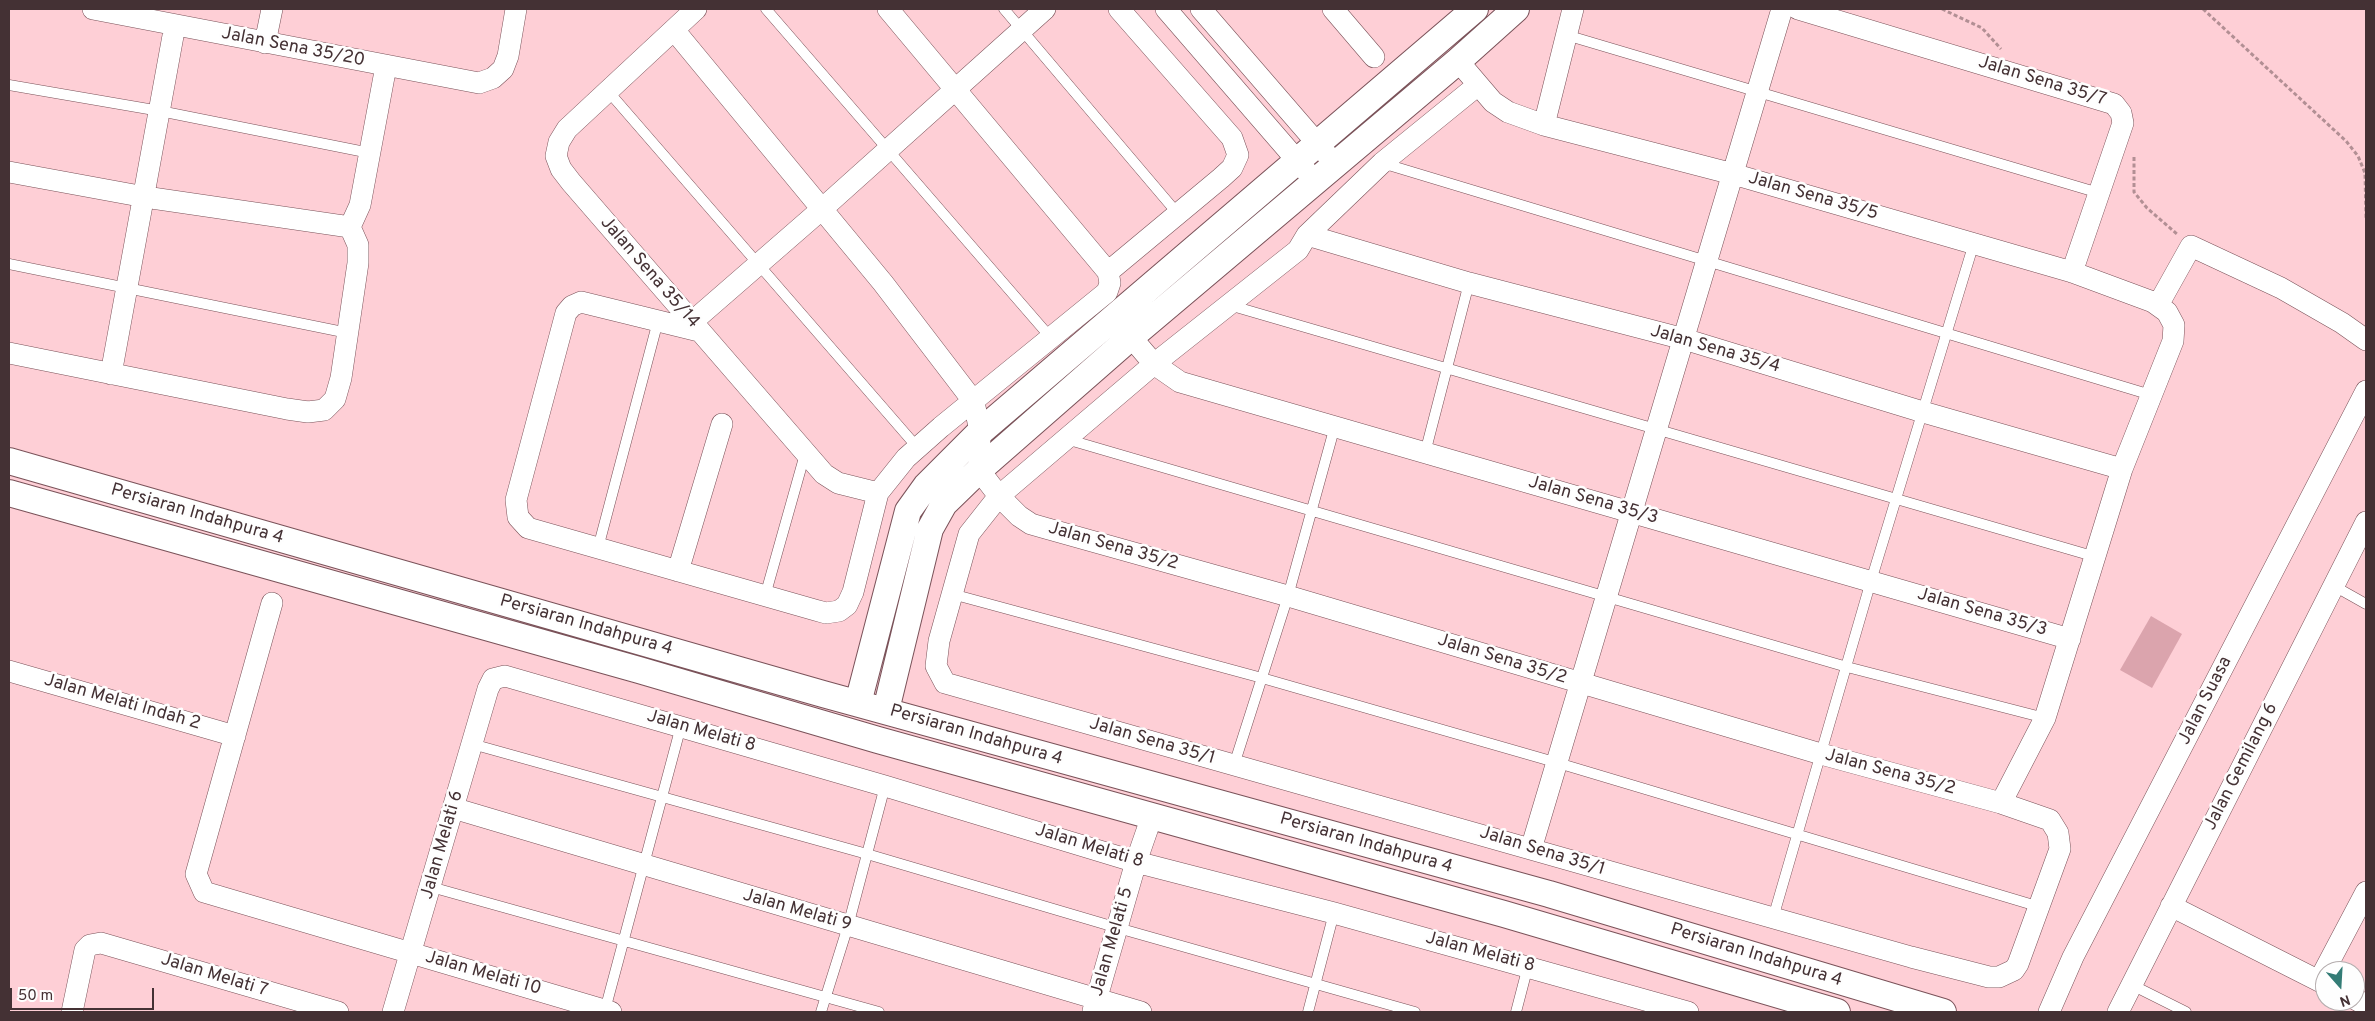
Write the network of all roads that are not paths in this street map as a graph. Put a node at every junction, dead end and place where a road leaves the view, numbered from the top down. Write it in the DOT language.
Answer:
graph roads {
  1 [pos="93,9"];
  2 [pos="272,9"];
  3 [pos="516,9"];
  4 [pos="696,9"];
  5 [pos="766,9"];
  6 [pos="888,9"];
  7 [pos="1004,9"];
  8 [pos="1045,9"];
  9 [pos="1119,9"];
  10 [pos="1166,9"];
  11 [pos="1201,9"];
  12 [pos="1333,9"];
  13 [pos="1475,9"];
  14 [pos="1516,9"];
  15 [pos="1573,9"];
  16 [pos="1782,9"];
  17 [pos="1798,9"];
  18 [pos="175,25"];
  19 [pos="674,30"];
  20 [pos="1022,30"];
  21 [pos="1566,35"];
  22 [pos="266,43"];
  23 [pos="1374,57"];
  24 [pos="1458,61"];
  25 [pos="386,66"];
  26 [pos="9,85"];
  27 [pos="1478,85"];
  28 [pos="955,89"];
  29 [pos="608,91"];
  30 [pos="1757,92"];
  31 [pos="160,112"];
  32 [pos="1544,125"];
  33 [pos="890,148"];
  34 [pos="1306,152"];
  35 [pos="370,153"];
  36 [pos="1335,164"];
  37 [pos="1382,164"];
  38 [pos="9,172"];
  39 [pos="1733,174"];
  40 [pos="1315,181"];
  41 [pos="2099,193"];
  42 [pos="145,197"];
  43 [pos="822,209"];
  44 [pos="1178,214"];
  45 [pos="350,227"];
  46 [pos="1306,235"];
  47 [pos="1974,243"];
  48 [pos="1707,261"];
  49 [pos="9,264"];
  50 [pos="758,265"];
  51 [pos="1108,272"];
  52 [pos="2072,272"];
  53 [pos="1469,283"];
  54 [pos="126,288"];
  55 [pos="1228,304"];
  56 [pos="2158,305"];
  57 [pos="658,321"];
  58 [pos="695,327"];
  59 [pos="348,333"];
  60 [pos="1947,334"];
  61 [pos="1131,336"];
  62 [pos="1052,338"];
  63 [pos="1684,339"];
  64 [pos="2366,340"];
  65 [pos="9,353"];
  66 [pos="1154,364"];
  67 [pos="1447,368"];
  68 [pos="111,374"];
  69 [pos="2366,391"];
  70 [pos="2151,395"];
  71 [pos="974,402"];
  72 [pos="1923,412"];
  73 [pos="722,424"];
  74 [pos="1335,426"];
  75 [pos="1657,430"];
  76 [pos="980,432"];
  77 [pos="1066,439"];
  78 [pos="917,447"];
  79 [pos="806,453"];
  80 [pos="1425,453"];
  81 [pos="9,461"];
  82 [pos="979,470"];
  83 [pos="2122,470"];
  84 [pos="9,493"];
  85 [pos="878,493"];
  86 [pos="999,496"];
  87 [pos="1896,499"];
  88 [pos="1311,512"];
  89 [pos="1632,512"];
  90 [pos="2366,522"];
  91 [pos="598,548"];
  92 [pos="2096,557"];
  93 [pos="678,571"];
  94 [pos="1871,581"];
  95 [pos="2334,586"];
  96 [pos="952,594"];
  97 [pos="765,596"];
  98 [pos="1288,596"];
  99 [pos="1607,598"];
  100 [pos="272,603"];
  101 [pos="2366,604"];
  102 [pos="2070,639"];
  103 [pos="1847,667"];
  104 [pos="9,671"];
  105 [pos="1262,678"];
  106 [pos="493,679"];
  107 [pos="1582,684"];
  108 [pos="858,702"];
  109 [pos="886,710"];
  110 [pos="2045,718"];
  111 [pos="681,726"];
  112 [pos="235,736"];
  113 [pos="472,744"];
  114 [pos="1822,754"];
  115 [pos="1558,763"];
  116 [pos="1234,765"];
  117 [pos="885,786"];
  118 [pos="662,798"];
  119 [pos="2001,803"];
  120 [pos="453,808"];
  121 [pos="1152,816"];
  122 [pos="1799,835"];
  123 [pos="1532,849"];
  124 [pos="2060,849"];
  125 [pos="868,854"];
  126 [pos="1136,862"];
  127 [pos="643,866"];
  128 [pos="431,887"];
  129 [pos="2366,892"];
  130 [pos="2171,906"];
  131 [pos="2040,907"];
  132 [pos="1334,913"];
  133 [pos="1773,918"];
  134 [pos="848,926"];
  135 [pos="1118,928"];
  136 [pos="624,940"];
  137 [pos="412,953"];
  138 [pos="2333,961"];
  139 [pos="1528,966"];
  140 [pos="2315,979"];
  141 [pos="1316,983"];
  142 [pos="2132,985"];
  143 [pos="826,997"];
  144 [pos="1094,1006"];
  145 [pos="608,1011"];
  146 [pos="72,1012"];
  147 [pos="338,1012"];
  148 [pos="393,1012"];
  149 [pos="821,1012"];
  150 [pos="879,1012"];
  151 [pos="1141,1012"];
  152 [pos="1308,1012"];
  153 [pos="1416,1012"];
  154 [pos="1516,1012"];
  155 [pos="1688,1012"];
  156 [pos="1838,1012"];
  157 [pos="1943,1012"];
  158 [pos="2049,1012"];
  159 [pos="2118,1012"];
  160 [pos="2186,1012"];
  1 -- 18 [label="street, Jalan Sena 35/20"];
  2 -- 22 [label="street"];
  3 -- 25 [label="street, Jalan Sena 35/20"];
  4 -- 19 [label="street, Jalan Sena 35/14"];
  5 -- 33 [label="lane"];
  6 -- 28 [label="street"];
  7 -- 20 [label="lane"];
  8 -- 20 [label="street"];
  9 -- 44 [label="street"];
  10 -- 34 [label="street"];
  11 -- 34 [label="street"];
  12 -- 23 [label="street"];
  13 -- 34 [label="street"];
  14 -- 24 [label="street"];
  15 -- 21 [label="street"];
  16 -- 30 [label="street"];
  17 -- 41 [label="street, Jalan Sena 35/7"];
  18 -- 22 [label="street, Jalan Sena 35/20"];
  18 -- 31 [label="street"];
  19 -- 29 [label="street, Jalan Sena 35/14"];
  19 -- 43 [label="street"];
  20 -- 28 [label="street"];
  20 -- 44 [label="lane"];
  21 -- 30 [label="lane"];
  21 -- 32 [label="street"];
  22 -- 25 [label="street, Jalan Sena 35/20"];
  24 -- 27 [label="street, Jalan Sena 35/5"];
  24 -- 36 [label="street"];
  25 -- 35 [label="street"];
  26 -- 31 [label="lane"];
  27 -- 32 [label="street, Jalan Sena 35/5"];
  27 -- 37 [label="street"];
  28 -- 33 [label="street"];
  28 -- 51 [label="street"];
  29 -- 50 [label="lane"];
  29 -- 58 [label="street, Jalan Sena 35/14"];
  30 -- 39 [label="street"];
  30 -- 41 [label="lane"];
  31 -- 35 [label="lane"];
  31 -- 42 [label="street"];
  32 -- 39 [label="street, Jalan Sena 35/5"];
  33 -- 43 [label="street"];
  33 -- 62 [label="lane"];
  34 -- 36 [label="street"];
  34 -- 40 [label="street"];
  34 -- 76 [label="street"];
  35 -- 45 [label="street"];
  36 -- 40 [label="street"];
  37 -- 46 [label="street"];
  37 -- 48 [label="lane"];
  38 -- 42 [label="street"];
  39 -- 47 [label="street, Jalan Sena 35/5"];
  39 -- 48 [label="street"];
  40 -- 61 [label="street"];
  41 -- 52 [label="street, Jalan Sena 35/7"];
  42 -- 45 [label="street"];
  42 -- 54 [label="street"];
  43 -- 50 [label="street"];
  43 -- 71 [label="street"];
  44 -- 51 [label="street"];
  45 -- 59 [label="street"];
  46 -- 53 [label="street, Jalan Sena 35/4"];
  46 -- 55 [label="street"];
  47 -- 52 [label="street, Jalan Sena 35/5"];
  47 -- 60 [label="lane"];
  48 -- 60 [label="lane"];
  48 -- 63 [label="street"];
  49 -- 54 [label="lane"];
  50 -- 58 [label="street"];
  50 -- 78 [label="lane"];
  51 -- 62 [label="street"];
  52 -- 56 [label="street, Jalan Sena 35/5"];
  53 -- 63 [label="street, Jalan Sena 35/4"];
  53 -- 67 [label="lane"];
  54 -- 59 [label="lane"];
  54 -- 68 [label="street"];
  55 -- 66 [label="street"];
  55 -- 67 [label="lane"];
  56 -- 64 [label="street"];
  56 -- 70 [label="street, Jalan Sena 35/5"];
  57 -- 58 [label="street"];
  57 -- 91 [label="lane"];
  57 -- 91 [label="street"];
  58 -- 79 [label="street, Jalan Sena 35/14"];
  59 -- 68 [label="street"];
  60 -- 70 [label="lane"];
  60 -- 72 [label="lane"];
  61 -- 66 [label="street, Jalan Sena 35/3"];
  61 -- 82 [label="street"];
  62 -- 71 [label="street"];
  63 -- 72 [label="street, Jalan Sena 35/4"];
  63 -- 75 [label="street"];
  65 -- 68 [label="street"];
  66 -- 74 [label="street, Jalan Sena 35/3"];
  66 -- 77 [label="street"];
  67 -- 75 [label="lane"];
  67 -- 80 [label="lane"];
  69 -- 158 [label="street, Jalan Suasa"];
  70 -- 83 [label="street"];
  71 -- 76 [label="street"];
  71 -- 78 [label="street"];
  72 -- 83 [label="street, Jalan Sena 35/4"];
  72 -- 87 [label="lane"];
  73 -- 93 [label="street"];
  74 -- 80 [label="street, Jalan Sena 35/3"];
  74 -- 88 [label="lane"];
  75 -- 87 [label="lane"];
  75 -- 89 [label="street"];
  76 -- 82 [label="street"];
  76 -- 108 [label="street"];
  77 -- 86 [label="street"];
  77 -- 88 [label="lane"];
  78 -- 85 [label="street"];
  79 -- 85 [label="street, Jalan Sena 35/14"];
  79 -- 97 [label="lane"];
  80 -- 89 [label="street, Jalan Sena 35/3"];
  81 -- 108 [label="street, Persiaran Indahpura 4"];
  82 -- 86 [label="street, Jalan Sena 35/2"];
  82 -- 109 [label="street"];
  83 -- 92 [label="street"];
  84 -- 121 [label="street, Persiaran Indahpura 4"];
  85 -- 97 [label="street"];
  86 -- 96 [label="street"];
  86 -- 98 [label="street, Jalan Sena 35/2"];
  87 -- 92 [label="lane"];
  87 -- 94 [label="lane"];
  88 -- 98 [label="lane"];
  88 -- 99 [label="lane"];
  89 -- 94 [label="street, Jalan Sena 35/3"];
  89 -- 99 [label="street"];
  90 -- 95 [label="street, Jalan Gemilang 6"];
  91 -- 93 [label="street"];
  92 -- 102 [label="street"];
  93 -- 97 [label="street"];
  94 -- 102 [label="street, Jalan Sena 35/3"];
  94 -- 103 [label="lane"];
  95 -- 101 [label="lane"];
  95 -- 130 [label="street, Jalan Gemilang 6"];
  96 -- 105 [label="lane"];
  96 -- 116 [label="street, Jalan Sena 35/1"];
  98 -- 105 [label="lane"];
  98 -- 107 [label="street, Jalan Sena 35/2"];
  99 -- 103 [label="lane"];
  99 -- 107 [label="street"];
  100 -- 112 [label="street, Jalan Melati 10"];
  102 -- 110 [label="street"];
  103 -- 110 [label="lane"];
  103 -- 114 [label="lane"];
  104 -- 112 [label="street, Jalan Melati Indah 2"];
  105 -- 115 [label="lane"];
  105 -- 116 [label="lane"];
  106 -- 111 [label="street, Jalan Melati 8"];
  106 -- 113 [label="street, Jalan Melati 6"];
  107 -- 114 [label="street, Jalan Sena 35/2"];
  107 -- 115 [label="street"];
  108 -- 109 [label="street, Persiaran Indahpura 4"];
  109 -- 157 [label="street, Persiaran Indahpura 4"];
  110 -- 119 [label="street"];
  111 -- 117 [label="street, Jalan Melati 8"];
  111 -- 118 [label="lane"];
  112 -- 137 [label="street, Jalan Melati 10"];
  113 -- 118 [label="lane"];
  113 -- 120 [label="street, Jalan Melati 6"];
  114 -- 119 [label="street, Jalan Sena 35/2"];
  114 -- 122 [label="lane"];
  115 -- 122 [label="lane"];
  115 -- 123 [label="street"];
  116 -- 123 [label="street, Jalan Sena 35/1"];
  117 -- 125 [label="lane"];
  117 -- 126 [label="street, Jalan Melati 8"];
  118 -- 125 [label="lane"];
  118 -- 127 [label="lane"];
  119 -- 124 [label="street, Jalan Sena 35/2"];
  120 -- 127 [label="street, Jalan Melati 9"];
  120 -- 128 [label="street, Jalan Melati 6"];
  121 -- 126 [label="street, Jalan Melati 5"];
  121 -- 156 [label="street, Persiaran Indahpura 4"];
  122 -- 131 [label="lane"];
  122 -- 133 [label="lane"];
  123 -- 133 [label="street, Jalan Sena 35/1"];
  124 -- 131 [label="street, Jalan Sena 35/1"];
  125 -- 134 [label="lane"];
  125 -- 135 [label="lane"];
  126 -- 132 [label="street, Jalan Melati 8"];
  126 -- 135 [label="street, Jalan Melati 5"];
  127 -- 134 [label="street, Jalan Melati 9"];
  127 -- 136 [label="lane"];
  128 -- 136 [label="lane"];
  128 -- 137 [label="street, Jalan Melati 6"];
  129 -- 138 [label="street"];
  130 -- 140 [label="street"];
  130 -- 142 [label="street, Jalan Gemilang 6"];
  131 -- 133 [label="street, Jalan Sena 35/1"];
  132 -- 139 [label="street, Jalan Melati 8"];
  132 -- 141 [label="lane"];
  134 -- 143 [label="lane"];
  134 -- 144 [label="street, Jalan Melati 9"];
  135 -- 141 [label="lane"];
  135 -- 144 [label="street, Jalan Melati 5"];
  136 -- 143 [label="lane"];
  136 -- 145 [label="lane"];
  137 -- 145 [label="street, Jalan Melati 10"];
  137 -- 148 [label="street, Jalan Melati 6"];
  139 -- 154 [label="lane"];
  139 -- 155 [label="street, Jalan Melati 8"];
  141 -- 152 [label="lane"];
  141 -- 153 [label="lane"];
  142 -- 159 [label="street, Jalan Gemilang 6"];
  142 -- 160 [label="lane"];
  143 -- 149 [label="lane"];
  143 -- 150 [label="lane"];
  144 -- 151 [label="street, Jalan Melati 9"];
  146 -- 147 [label="street, Jalan Melati 7"];
}
